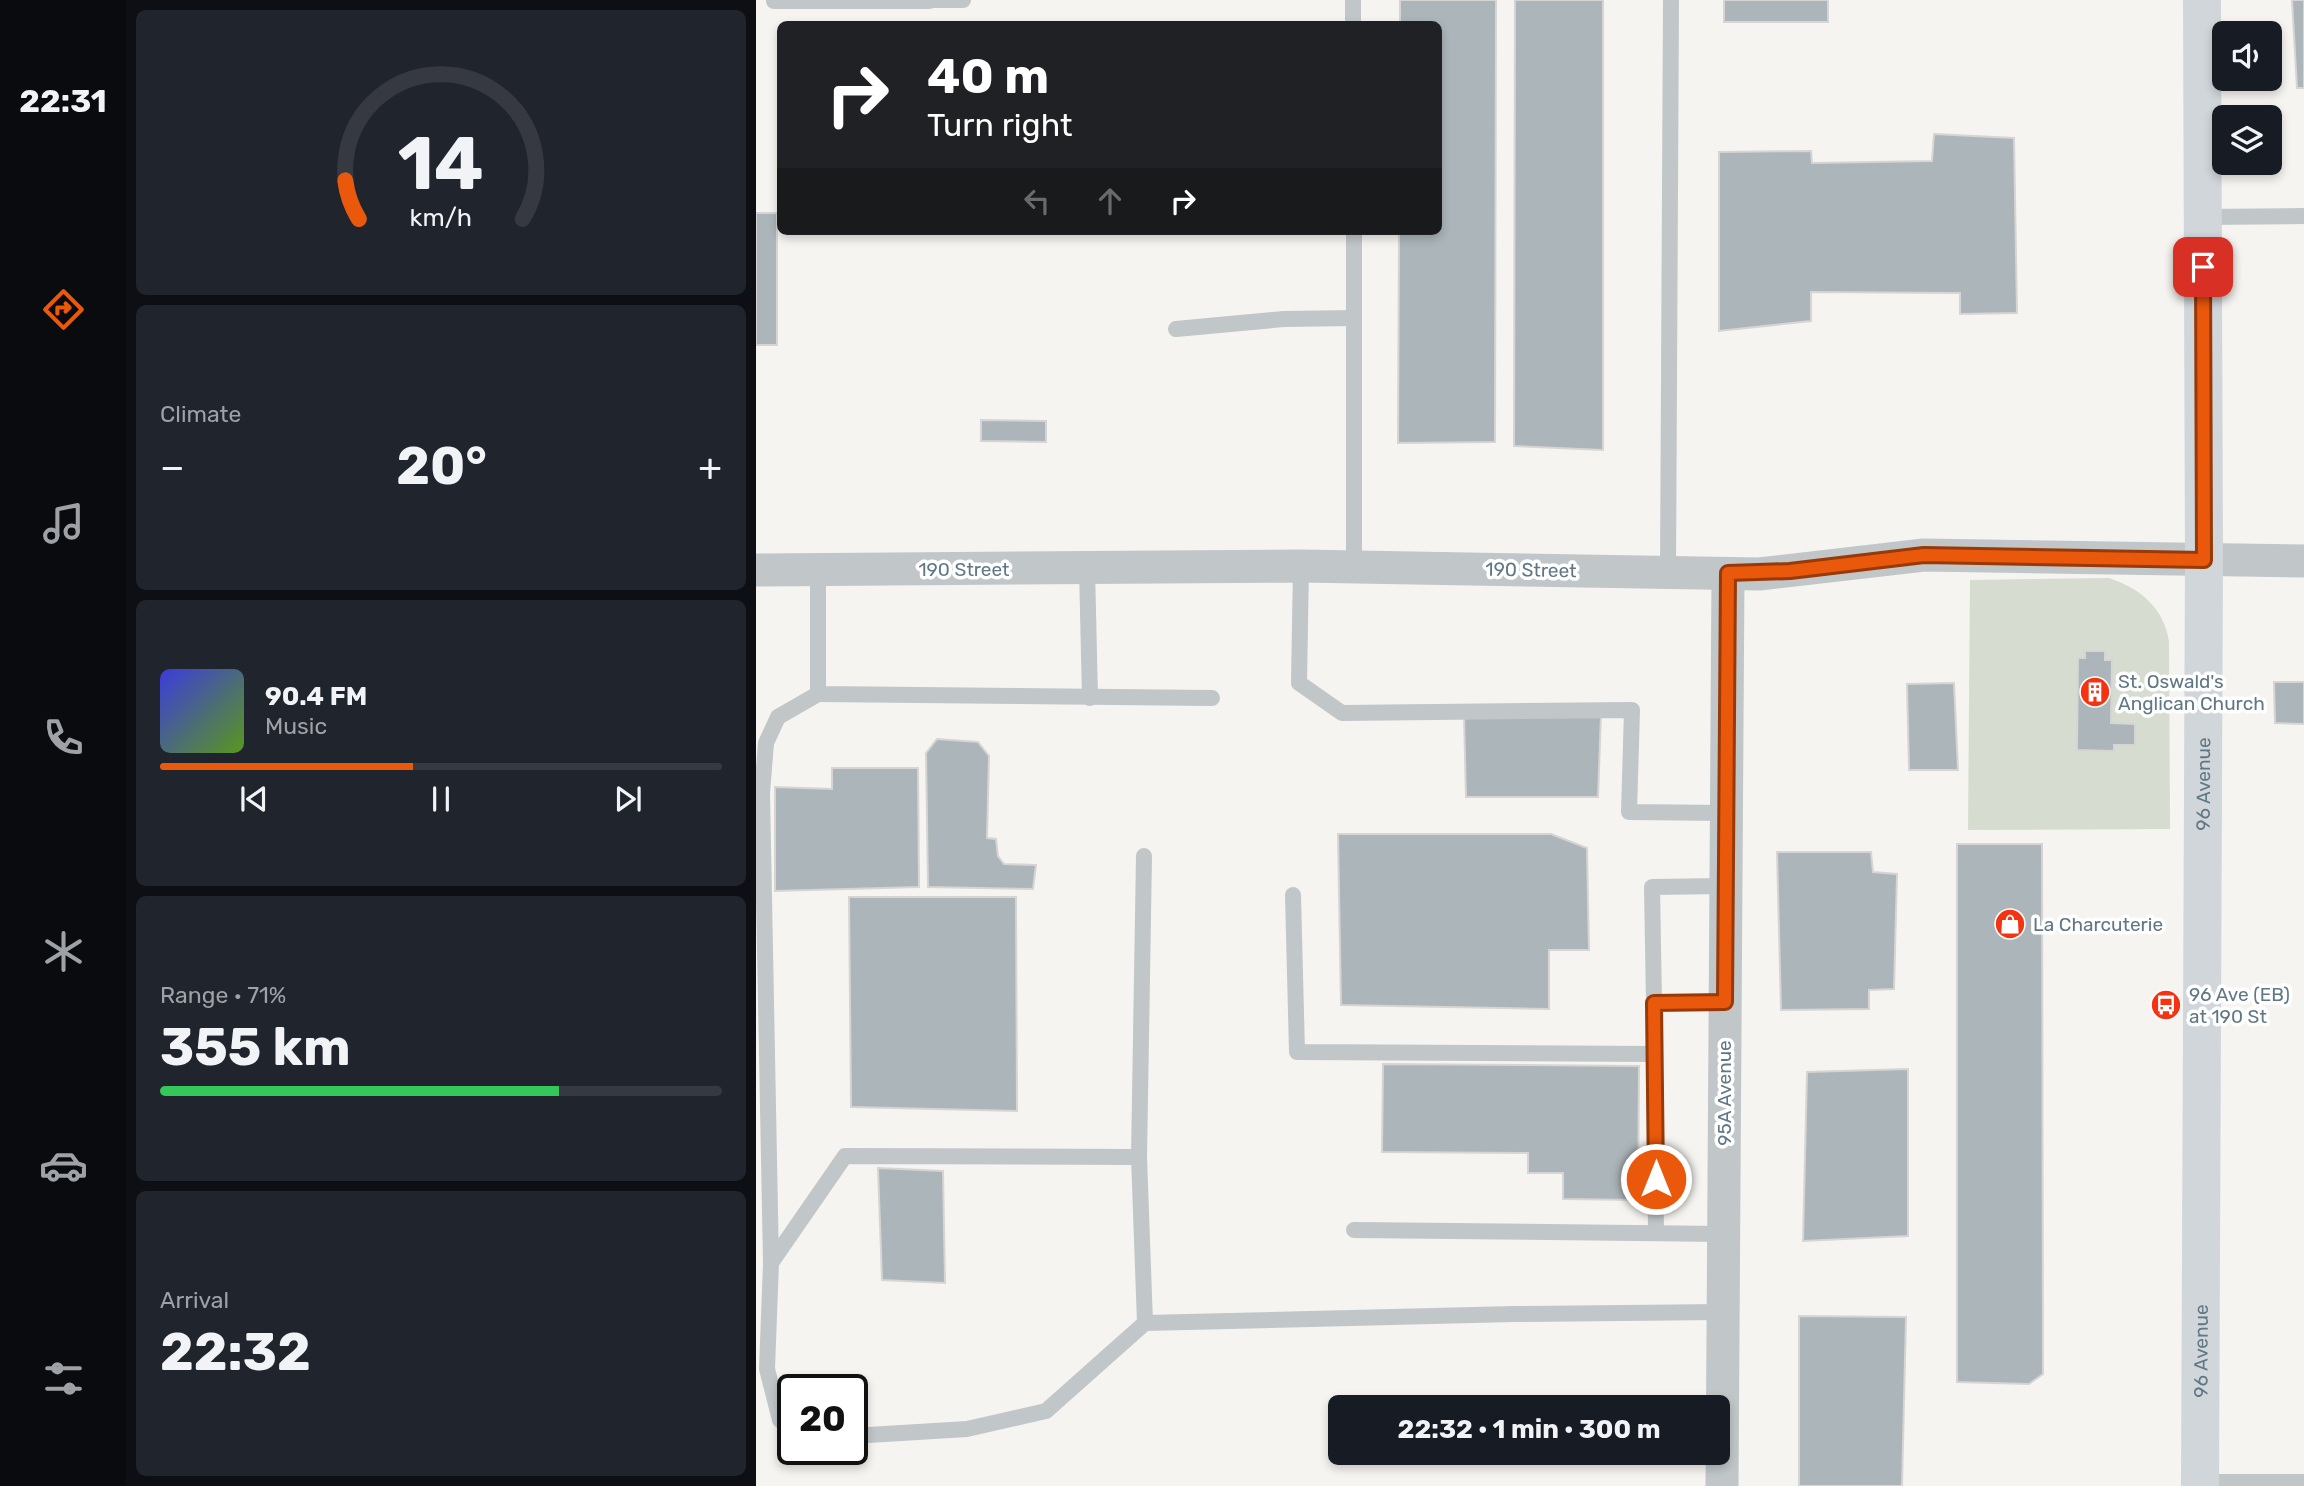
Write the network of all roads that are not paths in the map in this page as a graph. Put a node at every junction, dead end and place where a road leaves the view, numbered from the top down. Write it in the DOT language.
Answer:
graph roads {
  1 [pos="929,0"];
  2 [pos="964,0"];
  3 [pos="1353,0"];
  4 [pos="1671,0"];
  5 [pos="2202,0"];
  6 [pos="774,1"];
  7 [pos="1353,21"];
  8 [pos="2304,216"];
  9 [pos="2203,217"];
  10 [pos="1354,235"];
  11 [pos="1354,317"];
  12 [pos="1176,329"];
  13 [pos="2204,560"];
  14 [pos="2304,561"];
  15 [pos="1301,566"];
  16 [pos="1354,567"];
  17 [pos="1087,568"];
  18 [pos="818,569"];
  19 [pos="756,570"];
  20 [pos="1668,572"];
  21 [pos="1728,573"];
  22 [pos="818,694"];
  23 [pos="1090,698"];
  24 [pos="1212,698"];
  25 [pos="1726,813"];
  26 [pos="1144,856"];
  27 [pos="1726,886"];
  28 [pos="1293,895"];
  29 [pos="1725,1002"];
  30 [pos="1654,1003"];
  31 [pos="1655,1054"];
  32 [pos="1139,1157"];
  33 [pos="1354,1230"];
  34 [pos="1656,1233"];
  35 [pos="1724,1234"];
  36 [pos="771,1263"];
  37 [pos="1723,1312"];
  38 [pos="1145,1322"];
  39 [pos="777,1408"];
  40 [pos="868,1435"];
  41 [pos="2304,1482"];
  42 [pos="2200,1484"];
  43 [pos="1722,1486"];
  1 -- 2 [label="lane"];
  1 -- 6 [label="lane"];
  3 -- 7 [label="lane"];
  4 -- 20 [label="lane"];
  5 -- 9 [label="main road, 96 Avenue"];
  8 -- 9 [label="lane"];
  9 -- 13 [label="main road, 96 Avenue"];
  10 -- 11 [label="lane"];
  11 -- 12 [label="lane"];
  11 -- 16 [label="lane"];
  13 -- 14 [label="street, 190 Street"];
  13 -- 21 [label="street, 190 Street"];
  13 -- 42 [label="main road, 96 Avenue"];
  15 -- 16 [label="street, 190 Street"];
  15 -- 17 [label="street, 190 Street"];
  15 -- 25 [label="lane"];
  16 -- 20 [label="street, 190 Street"];
  17 -- 18 [label="street, 190 Street"];
  17 -- 23 [label="lane"];
  18 -- 19 [label="street, 190 Street"];
  18 -- 22 [label="lane"];
  20 -- 21 [label="street, 190 Street"];
  21 -- 25 [label="street, 95A Avenue"];
  22 -- 23 [label="lane"];
  22 -- 36 [label="lane"];
  23 -- 24 [label="lane"];
  25 -- 27 [label="street, 95A Avenue"];
  26 -- 32 [label="lane"];
  27 -- 29 [label="street, 95A Avenue"];
  27 -- 30 [label="lane"];
  28 -- 31 [label="lane"];
  29 -- 30 [label="lane"];
  29 -- 35 [label="street, 95A Avenue"];
  30 -- 31 [label="lane"];
  31 -- 34 [label="lane"];
  32 -- 36 [label="lane"];
  32 -- 38 [label="lane"];
  33 -- 34 [label="lane"];
  34 -- 35 [label="lane"];
  35 -- 37 [label="street, 95A Avenue"];
  36 -- 39 [label="lane"];
  37 -- 38 [label="lane"];
  37 -- 43 [label="street, 95A Avenue"];
  38 -- 40 [label="lane"];
  41 -- 42 [label="lane"];
}
